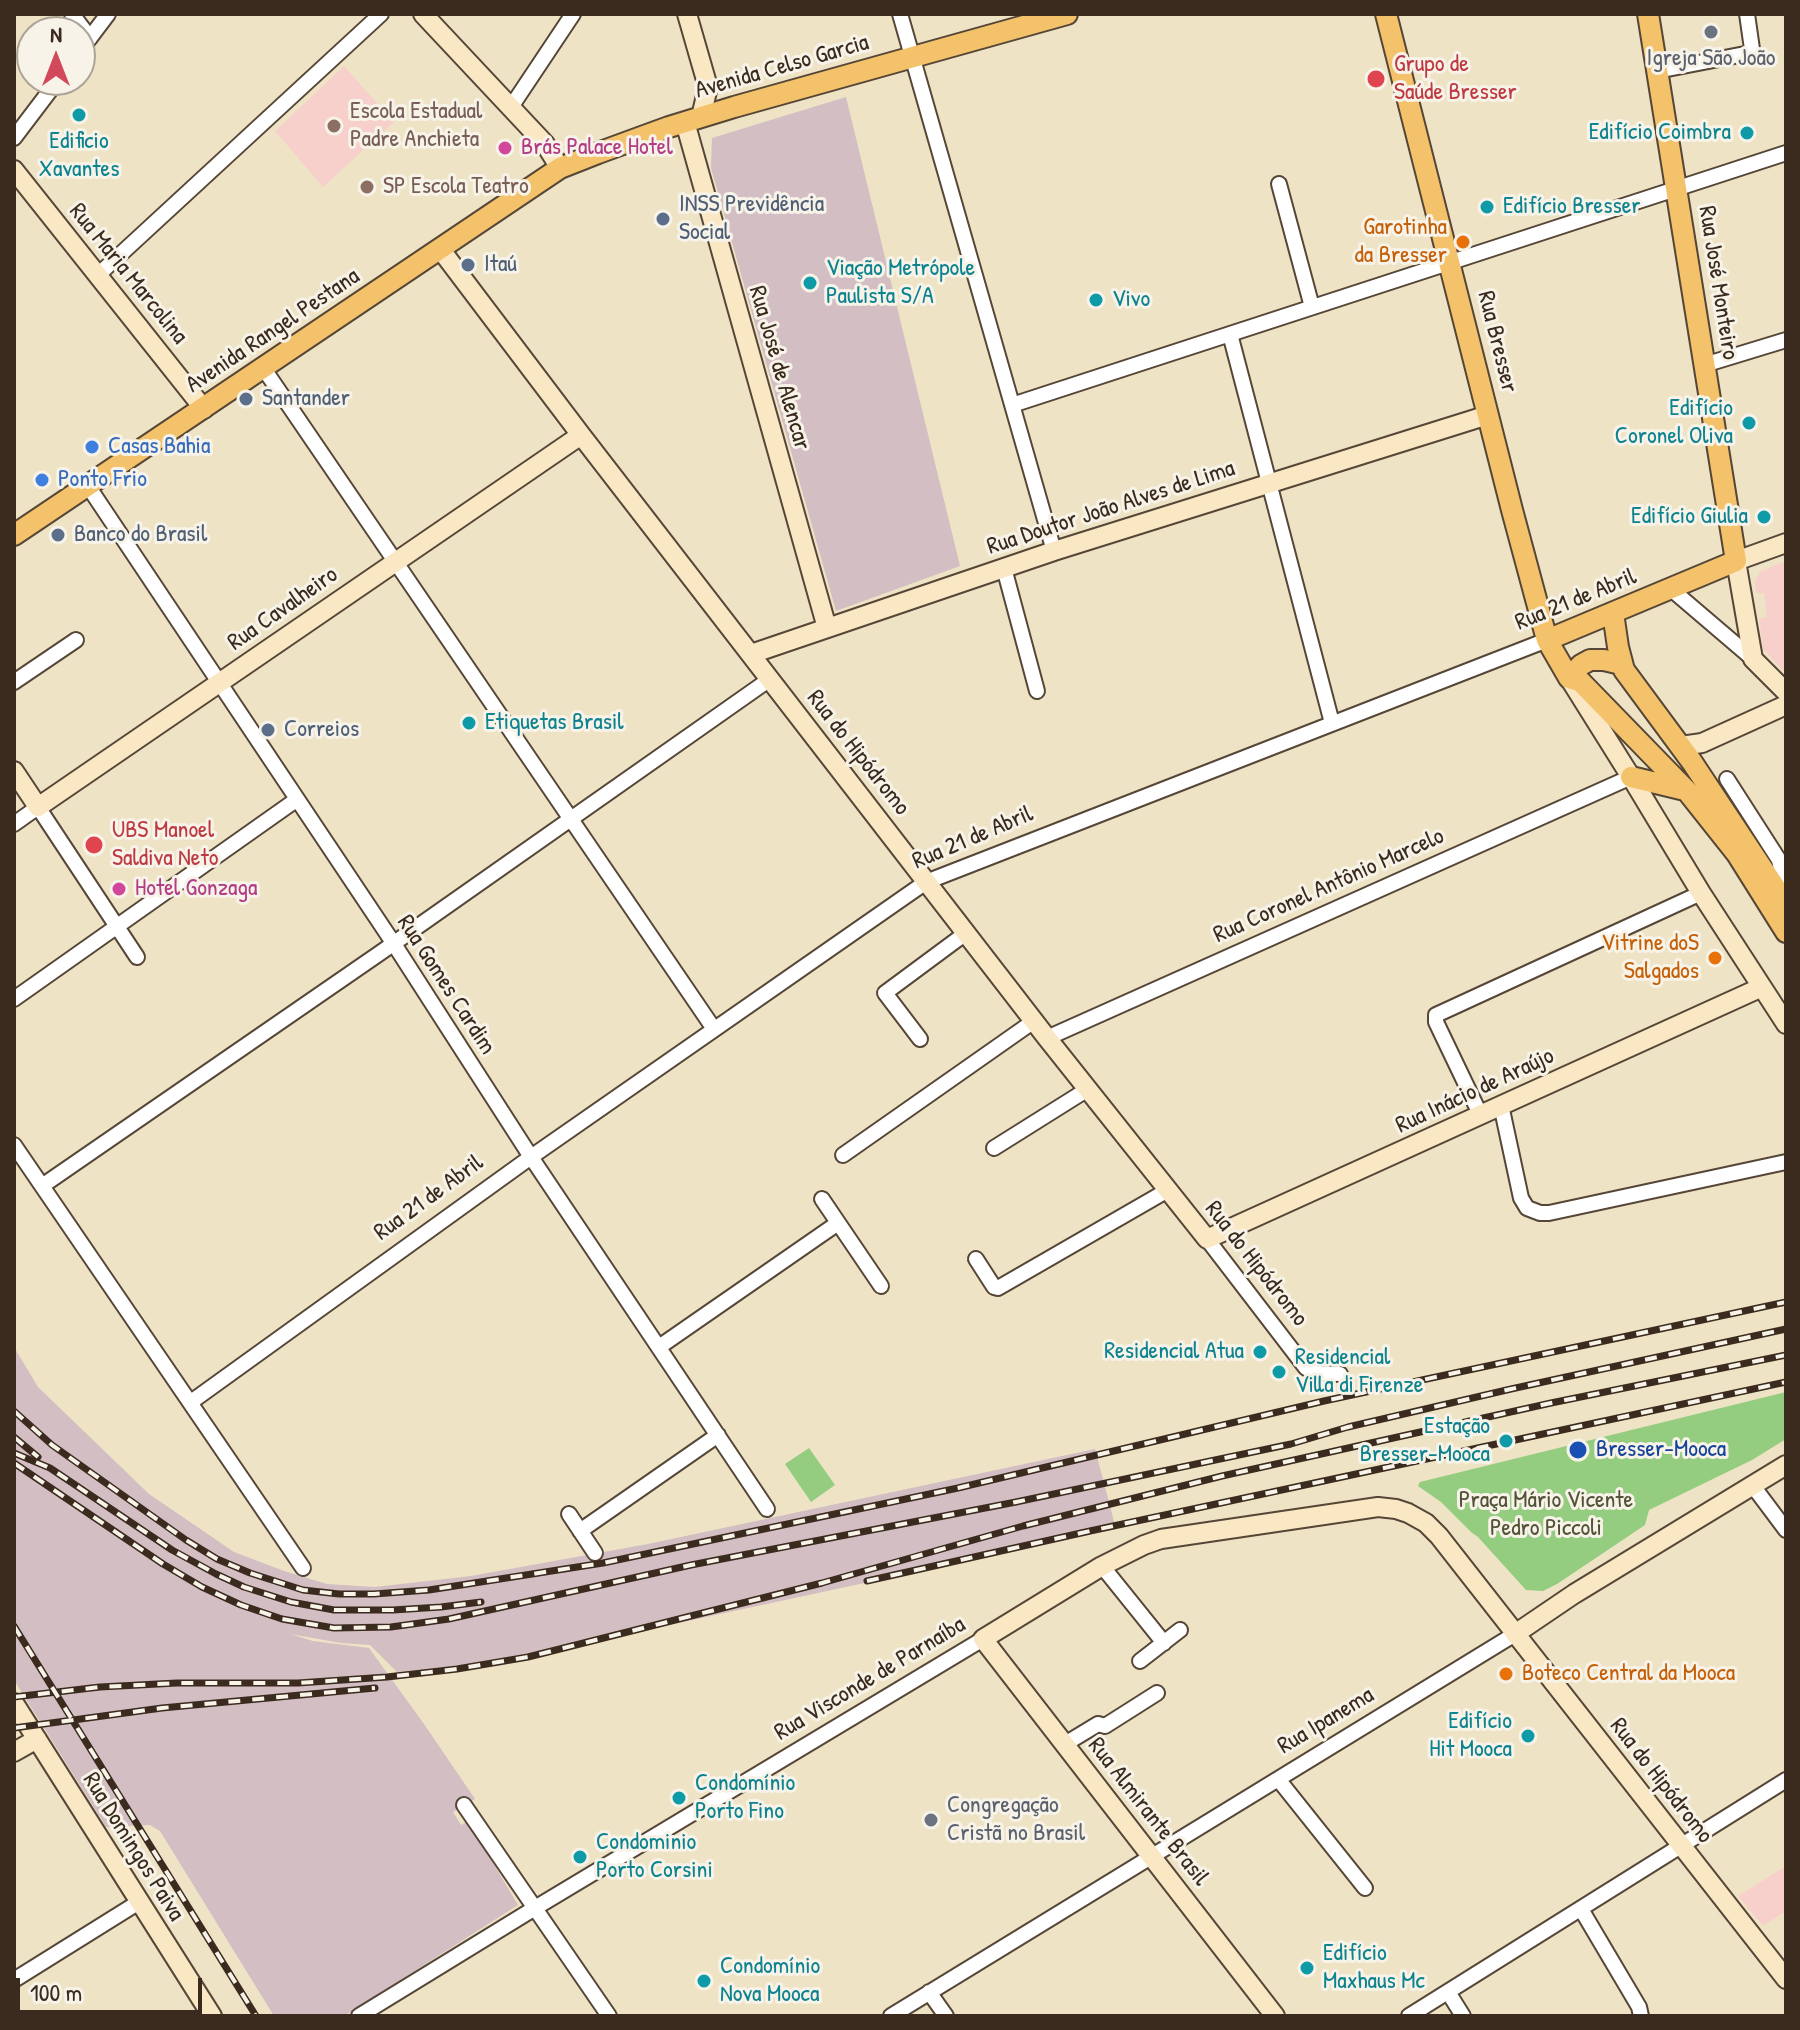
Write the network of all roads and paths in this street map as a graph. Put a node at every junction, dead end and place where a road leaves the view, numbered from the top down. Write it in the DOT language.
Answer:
graph roads {
  1 [pos="381,14"];
  2 [pos="423,14"];
  3 [pos="573,14"];
  4 [pos="687,14"];
  5 [pos="900,14"];
  6 [pos="1067,14"];
  7 [pos="1386,14"];
  8 [pos="1648,14"];
  9 [pos="1747,14"];
  10 [pos="912,57"];
  11 [pos="1657,71"];
  12 [pos="708,87"];
  13 [pos="46,96"];
  14 [pos="511,107"];
  15 [pos="730,108"];
  16 [pos="693,119"];
  17 [pos="14,138"];
  18 [pos="1786,153"];
  19 [pos="560,168"];
  20 [pos="17,179"];
  21 [pos="1279,184"];
  22 [pos="1676,189"];
  23 [pos="441,250"];
  24 [pos="1450,263"];
  25 [pos="98,275"];
  26 [pos="1312,307"];
  27 [pos="1230,334"];
  28 [pos="1786,340"];
  29 [pos="1704,365"];
  30 [pos="264,369"];
  31 [pos="1012,405"];
  32 [pos="204,409"];
  33 [pos="1488,415"];
  34 [pos="581,435"];
  35 [pos="1268,483"];
  36 [pos="88,486"];
  37 [pos="14,535"];
  38 [pos="1786,543"];
  39 [pos="1054,551"];
  40 [pos="395,561"];
  41 [pos="1736,561"];
  42 [pos="1004,568"];
  43 [pos="1671,589"];
  44 [pos="1613,613"];
  45 [pos="827,628"];
  46 [pos="76,640"];
  47 [pos="1547,640"];
  48 [pos="751,654"];
  49 [pos="1753,659"];
  50 [pos="1621,664"];
  51 [pos="1569,678"];
  52 [pos="770,679"];
  53 [pos="14,682"];
  54 [pos="219,682"];
  55 [pos="1037,691"];
  56 [pos="1786,692"];
  57 [pos="1786,705"];
  58 [pos="1332,723"];
  59 [pos="1686,754"];
  60 [pos="14,771"];
  61 [pos="1631,777"];
  62 [pos="1727,779"];
  63 [pos="1687,791"];
  64 [pos="296,800"];
  65 [pos="38,807"];
  66 [pos="571,818"];
  67 [pos="14,824"];
  68 [pos="1742,848"];
  69 [pos="1784,860"];
  70 [pos="1786,880"];
  71 [pos="926,882"];
  72 [pos="1701,893"];
  73 [pos="1786,904"];
  74 [pos="118,928"];
  75 [pos="1786,932"];
  76 [pos="966,933"];
  77 [pos="394,944"];
  78 [pos="137,957"];
  79 [pos="1762,987"];
  80 [pos="14,999"];
  81 [pos="1034,1021"];
  82 [pos="1786,1024"];
  83 [pos="714,1029"];
  84 [pos="1047,1038"];
  85 [pos="920,1039"];
  86 [pos="1088,1089"];
  87 [pos="1501,1105"];
  88 [pos="1480,1114"];
  89 [pos="14,1145"];
  90 [pos="994,1148"];
  91 [pos="843,1155"];
  92 [pos="531,1157"];
  93 [pos="1786,1162"];
  94 [pos="42,1186"];
  95 [pos="1168,1190"];
  96 [pos="822,1199"];
  97 [pos="838,1223"];
  98 [pos="1207,1239"];
  99 [pos="976,1259"];
  100 [pos="881,1286"];
  101 [pos="659,1347"];
  102 [pos="1340,1374"];
  103 [pos="191,1402"];
  104 [pos="718,1435"];
  105 [pos="1786,1465"];
  106 [pos="1753,1486"];
  107 [pos="767,1509"];
  108 [pos="569,1514"];
  109 [pos="1786,1530"];
  110 [pos="580,1531"];
  111 [pos="1439,1536"];
  112 [pos="595,1553"];
  113 [pos="1102,1566"];
  114 [pos="303,1568"];
  115 [pos="1180,1630"];
  116 [pos="1515,1634"];
  117 [pos="983,1639"];
  118 [pos="1164,1643"];
  119 [pos="1140,1661"];
  120 [pos="1157,1693"];
  121 [pos="14,1703"];
  122 [pos="37,1739"];
  123 [pos="1065,1744"];
  124 [pos="14,1752"];
  125 [pos="1278,1779"];
  126 [pos="1786,1780"];
  127 [pos="464,1805"];
  128 [pos="1682,1847"];
  129 [pos="1152,1856"];
  130 [pos="1365,1888"];
  131 [pos="139,1902"];
  132 [pos="535,1908"];
  133 [pos="1581,1909"];
  134 [pos="1786,1979"];
  135 [pos="14,1980"];
  136 [pos="929,1992"];
  137 [pos="1448,1992"];
  138 [pos="212,2016"];
  139 [pos="359,2016"];
  140 [pos="609,2016"];
  141 [pos="891,2016"];
  142 [pos="946,2016"];
  143 [pos="1275,2016"];
  144 [pos="1409,2016"];
  145 [pos="1463,2016"];
  146 [pos="1641,2016"];
  1 -- 25 [label="street"];
  2 -- 14 [label="street"];
  3 -- 14 [label="street"];
  4 -- 12 [label="street"];
  5 -- 10 [label="street"];
  6 -- 10 [label="main road, Avenida Celso Garcia"];
  7 -- 24 [label="main road, Rua Bresser"];
  8 -- 11 [label="main road, Rua José Monteiro"];
  9 -- 11 [label="street"];
  10 -- 15 [label="main road, Avenida Celso Garcia"];
  10 -- 31 [label="street"];
  11 -- 22 [label="main road, Rua José Monteiro"];
  12 -- 15 [label="street"];
  12 -- 16 [label="street"];
  13 -- 17 [label="street"];
  14 -- 19 [label="street"];
  15 -- 16 [label="main road, Avenida Celso Garcia"];
  16 -- 19 [label="main road, Avenida Celso Garcia"];
  16 -- 45 [label="street, Rua José de Alencar"];
  18 -- 22 [label="street"];
  19 -- 23 [label="main road, Avenida Rangel Pestana"];
  20 -- 25 [label="street, Rua Maria Marcolina"];
  21 -- 26 [label="street"];
  22 -- 24 [label="street"];
  22 -- 29 [label="main road, Rua José Monteiro"];
  23 -- 30 [label="main road, Avenida Rangel Pestana"];
  23 -- 34 [label="street, Rua do Hipódromo"];
  24 -- 26 [label="street"];
  24 -- 33 [label="main road, Rua Bresser"];
  25 -- 32 [label="street, Rua Maria Marcolina"];
  26 -- 27 [label="street"];
  27 -- 31 [label="street"];
  27 -- 35 [label="street"];
  28 -- 29 [label="street"];
  29 -- 41 [label="main road, Rua José Monteiro"];
  30 -- 32 [label="main road, Avenida Rangel Pestana"];
  30 -- 40 [label="street"];
  31 -- 39 [label="street"];
  32 -- 36 [label="main road, Avenida Rangel Pestana"];
  33 -- 35 [label="street, Rua Doutor João Alves de Lima"];
  33 -- 47 [label="main road, Rua Bresser"];
  34 -- 40 [label="street, Rua Cavalheiro"];
  34 -- 48 [label="street, Rua do Hipódromo"];
  35 -- 39 [label="street, Rua Doutor João Alves de Lima"];
  35 -- 58 [label="street"];
  36 -- 37 [label="main road, Avenida Rangel Pestana"];
  36 -- 54 [label="street, Rua Gomes Cardim"];
  38 -- 41 [label="street, Rua 21 de Abril"];
  39 -- 42 [label="street, Rua Doutor João Alves de Lima"];
  40 -- 54 [label="street, Rua Cavalheiro"];
  40 -- 66 [label="street"];
  41 -- 43 [label="main road, Rua 21 de Abril"];
  41 -- 49 [label="street"];
  42 -- 45 [label="street, Rua Doutor João Alves de Lima"];
  42 -- 55 [label="street"];
  43 -- 44 [label="main road, Rua 21 de Abril"];
  43 -- 49 [label="street"];
  44 -- 47 [label="main road, Rua 21 de Abril"];
  44 -- 50 [label="main road, Rua Bresser"];
  45 -- 48 [label="street, Rua Doutor João Alves de Lima"];
  46 -- 53 [label="street"];
  47 -- 51 [label="main road, Rua Bresser"];
  47 -- 58 [label="street, Rua 21 de Abril"];
  48 -- 52 [label="street, Rua do Hipódromo"];
  49 -- 56 [label="street"];
  50 -- 51 [label="main road"];
  50 -- 59 [label="main road, Rua Bresser"];
  51 -- 61 [label="street, Rua Bresser"];
  51 -- 63 [label="main road, Rua Bresser"];
  52 -- 66 [label="street"];
  52 -- 71 [label="street, Rua do Hipódromo"];
  54 -- 64 [label="street, Rua Gomes Cardim"];
  54 -- 65 [label="street, Rua Cavalheiro"];
  57 -- 59 [label="street"];
  58 -- 71 [label="street, Rua 21 de Abril"];
  59 -- 68 [label="main road, Rua Bresser"];
  60 -- 65 [label="street"];
  61 -- 63 [label="main road"];
  61 -- 72 [label="street, Rua Bresser"];
  61 -- 84 [label="street, Rua Coronel Antônio Marcelo"];
  62 -- 69 [label="street"];
  63 -- 68 [label="main road, Rua Bresser"];
  64 -- 74 [label="street"];
  64 -- 77 [label="street, Rua Gomes Cardim"];
  65 -- 67 [label="street, Rua Cavalheiro"];
  65 -- 74 [label="street"];
  66 -- 77 [label="street"];
  66 -- 83 [label="street"];
  68 -- 73 [label="main road, Rua Bresser"];
  68 -- 75 [label="main road, Rua Bresser"];
  69 -- 70 [label="street"];
  71 -- 76 [label="street, Rua do Hipódromo"];
  71 -- 83 [label="street, Rua 21 de Abril"];
  72 -- 79 [label="street, Rua Bresser"];
  72 -- 88 [label="street"];
  74 -- 78 [label="street"];
  74 -- 80 [label="street"];
  76 -- 81 [label="street, Rua do Hipódromo"];
  76 -- 85 [label="street"];
  77 -- 92 [label="street, Rua Gomes Cardim"];
  77 -- 94 [label="street"];
  79 -- 82 [label="street, Rua Bresser"];
  79 -- 87 [label="street, Rua Inácio de Araújo"];
  81 -- 84 [label="street, Rua do Hipódromo"];
  81 -- 91 [label="street"];
  83 -- 92 [label="street, Rua 21 de Abril"];
  84 -- 86 [label="street, Rua do Hipódromo"];
  86 -- 90 [label="street"];
  86 -- 95 [label="street, Rua do Hipódromo"];
  87 -- 88 [label="street, Rua Inácio de Araújo"];
  87 -- 93 [label="street"];
  88 -- 98 [label="street, Rua Inácio de Araújo"];
  89 -- 94 [label="street"];
  92 -- 101 [label="street, Rua Gomes Cardim"];
  92 -- 103 [label="street, Rua 21 de Abril"];
  94 -- 103 [label="street"];
  95 -- 98 [label="street, Rua do Hipódromo"];
  95 -- 99 [label="street"];
  96 -- 97 [label="street"];
  97 -- 100 [label="street"];
  97 -- 101 [label="street"];
  98 -- 102 [label="street, Rua do Hipódromo"];
  101 -- 104 [label="street, Rua Gomes Cardim"];
  103 -- 114 [label="street"];
  104 -- 107 [label="street, Rua Gomes Cardim"];
  104 -- 110 [label="street"];
  105 -- 106 [label="street, Rua Ipanema"];
  106 -- 109 [label="street"];
  106 -- 116 [label="street, Rua Ipanema"];
  108 -- 110 [label="street"];
  110 -- 112 [label="street"];
  111 -- 113 [label="street, Rua Visconde de Parnaíba"];
  111 -- 116 [label="street, Rua do Hipódromo"];
  113 -- 117 [label="street, Rua Visconde de Parnaíba"];
  113 -- 118 [label="street"];
  115 -- 118 [label="street"];
  116 -- 125 [label="street, Rua Ipanema"];
  116 -- 128 [label="street, Rua do Hipódromo"];
  117 -- 123 [label="street, Rua Almirante Brasil"];
  117 -- 132 [label="street, Rua Visconde de Parnaíba"];
  118 -- 119 [label="street"];
  120 -- 123 [label="street"];
  121 -- 122 [label="street, Rua Domingos Paiva"];
  122 -- 124 [label="street"];
  122 -- 131 [label="street, Rua Domingos Paiva"];
  123 -- 129 [label="street, Rua Almirante Brasil"];
  125 -- 129 [label="street, Rua Ipanema"];
  125 -- 130 [label="street"];
  126 -- 128 [label="street"];
  127 -- 132 [label="street"];
  128 -- 133 [label="street"];
  128 -- 134 [label="street, Rua do Hipódromo"];
  129 -- 136 [label="street, Rua Ipanema"];
  129 -- 143 [label="street, Rua Almirante Brasil"];
  131 -- 135 [label="street"];
  131 -- 138 [label="street, Rua Domingos Paiva"];
  132 -- 139 [label="street, Rua Visconde de Parnaíba"];
  132 -- 140 [label="street"];
  133 -- 137 [label="street"];
  133 -- 146 [label="street"];
  136 -- 141 [label="street, Rua Ipanema"];
  136 -- 142 [label="street"];
  137 -- 144 [label="street"];
  137 -- 145 [label="street"];
}
